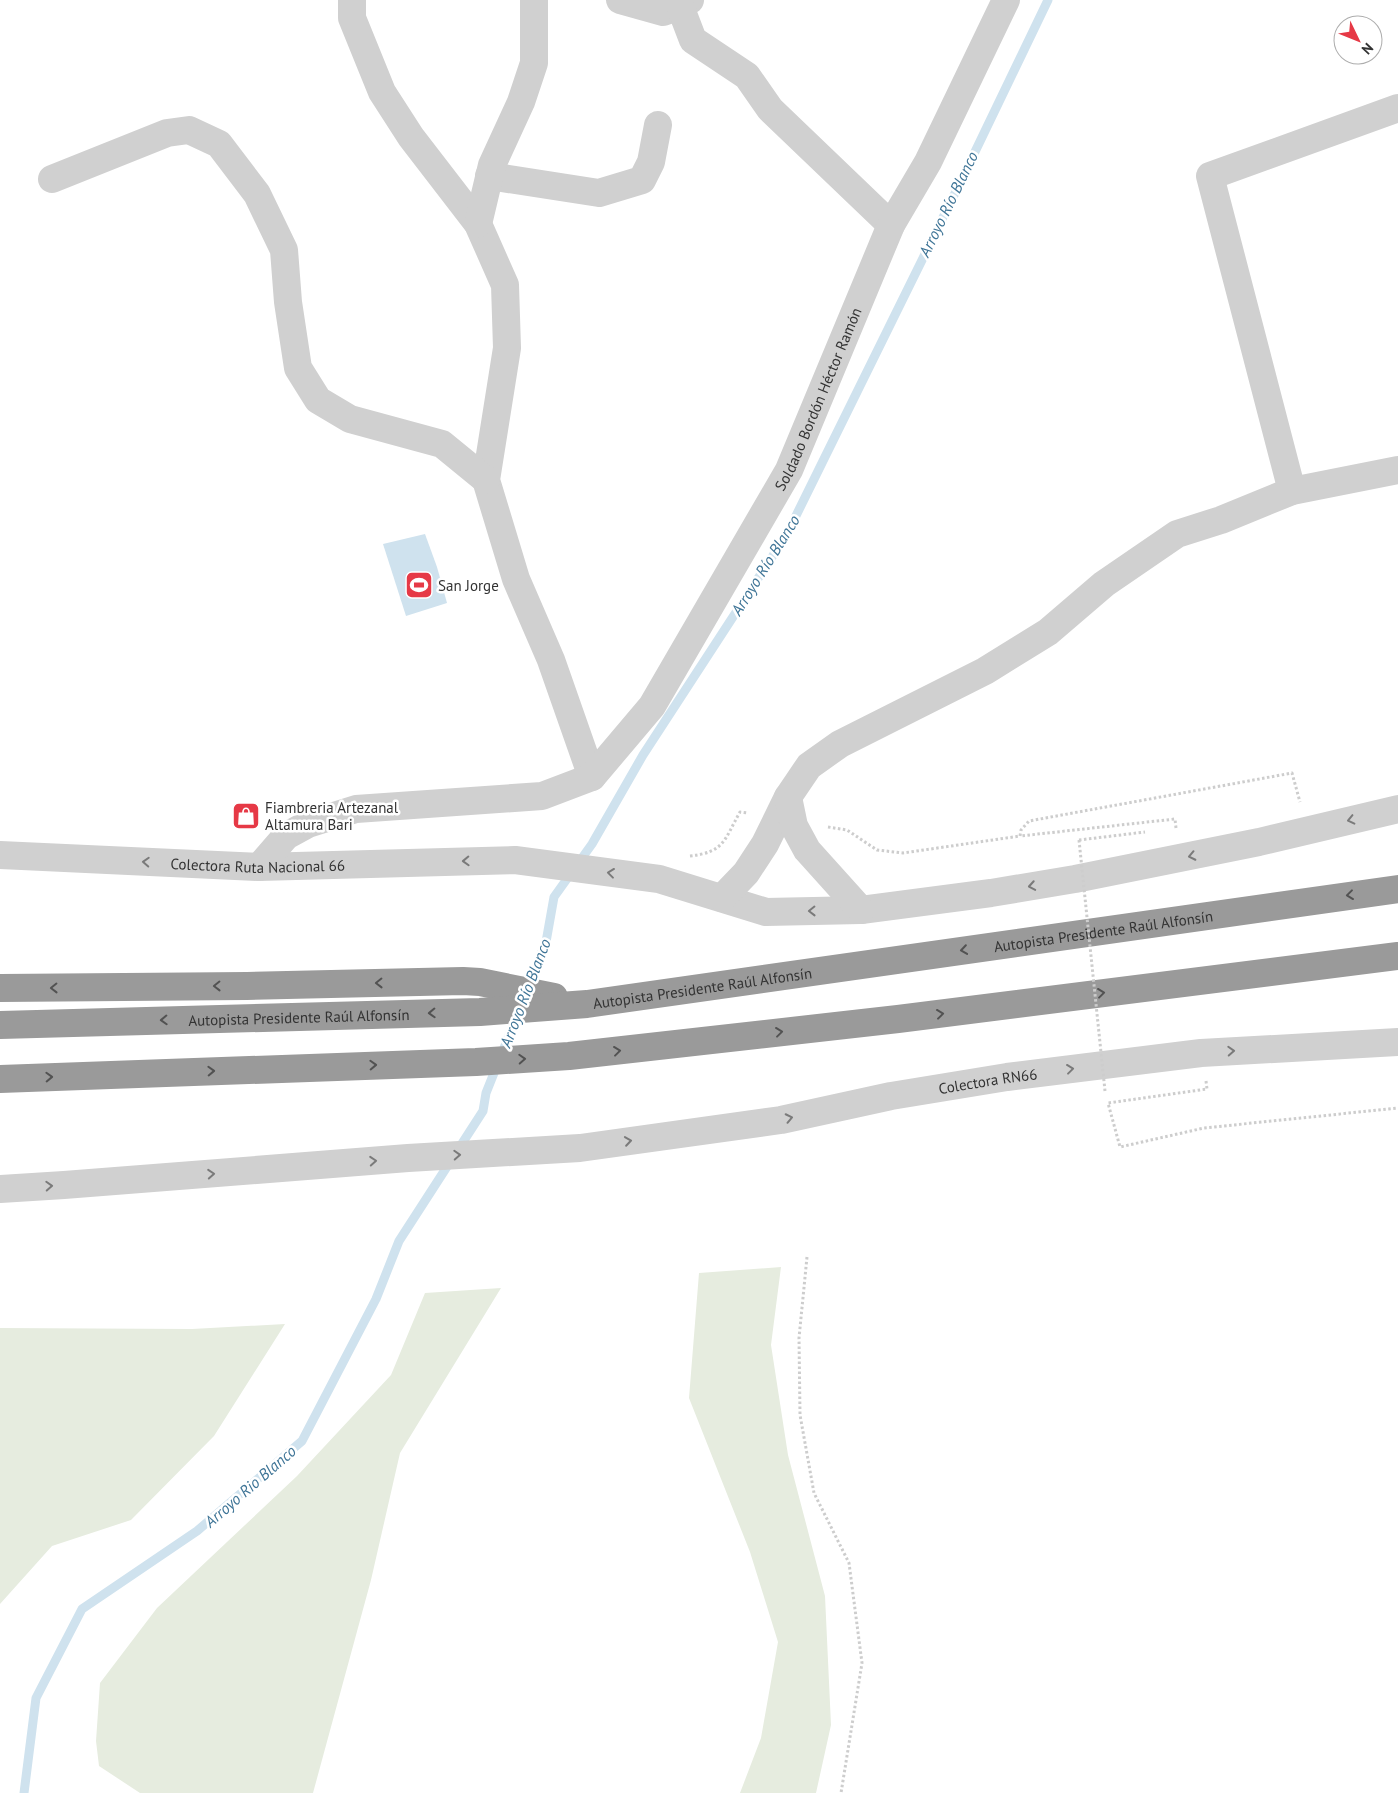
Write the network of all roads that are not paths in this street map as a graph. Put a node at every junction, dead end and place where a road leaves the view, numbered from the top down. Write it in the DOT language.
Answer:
graph roads {
  1 [pos="352,0"];
  2 [pos="534,0"];
  3 [pos="620,0"];
  4 [pos="1006,0"];
  5 [pos="685,3"];
  6 [pos="1398,108"];
  7 [pos="658,124"];
  8 [pos="489,176"];
  9 [pos="52,178"];
  10 [pos="478,224"];
  11 [pos="891,226"];
  12 [pos="1398,470"];
  13 [pos="486,480"];
  14 [pos="1292,491"];
  15 [pos="592,777"];
  16 [pos="788,797"];
  17 [pos="1398,809"];
  18 [pos="0,855"];
  19 [pos="259,867"];
  20 [pos="1398,889"];
  21 [pos="722,898"];
  22 [pos="860,910"];
  23 [pos="1398,956"];
  24 [pos="0,988"];
  25 [pos="576,1002"];
  26 [pos="0,1025"];
  27 [pos="1398,1042"];
  28 [pos="0,1079"];
  29 [pos="0,1188"];
  1 -- 10 [label="street"];
  2 -- 8 [label="street"];
  3 -- 5 [label="street"];
  4 -- 11 [label="street, Soldado Bordón Héctor Ramón"];
  5 -- 11 [label="street"];
  6 -- 14 [label="street"];
  7 -- 8 [label="street"];
  8 -- 10 [label="street"];
  9 -- 13 [label="street"];
  10 -- 13 [label="street"];
  11 -- 15 [label="street, Soldado Bordón Héctor Ramón"];
  12 -- 14 [label="street"];
  13 -- 15 [label="street"];
  14 -- 16 [label="street"];
  15 -- 19 [label="street"];
  16 -- 21 [label="street"];
  16 -- 22 [label="street"];
  17 -- 22 [label="street, Colectora Ruta Nacional 66, one-way"];
  19 -- 18 [label="street, Colectora Ruta Nacional 66, one-way"];
  21 -- 19 [label="street, Colectora Ruta Nacional 66, one-way"];
  20 -- 25 [label="highway, Autopista Presidente Raúl Alfonsín, one-way"];
  22 -- 21 [label="street, Colectora Ruta Nacional 66, one-way"];
  28 -- 23 [label="highway, one-way"];
  25 -- 24 [label="highway, one-way"];
  25 -- 26 [label="highway, Autopista Presidente Raúl Alfonsín, one-way"];
  29 -- 27 [label="street, Colectora RN66, one-way"];
}
